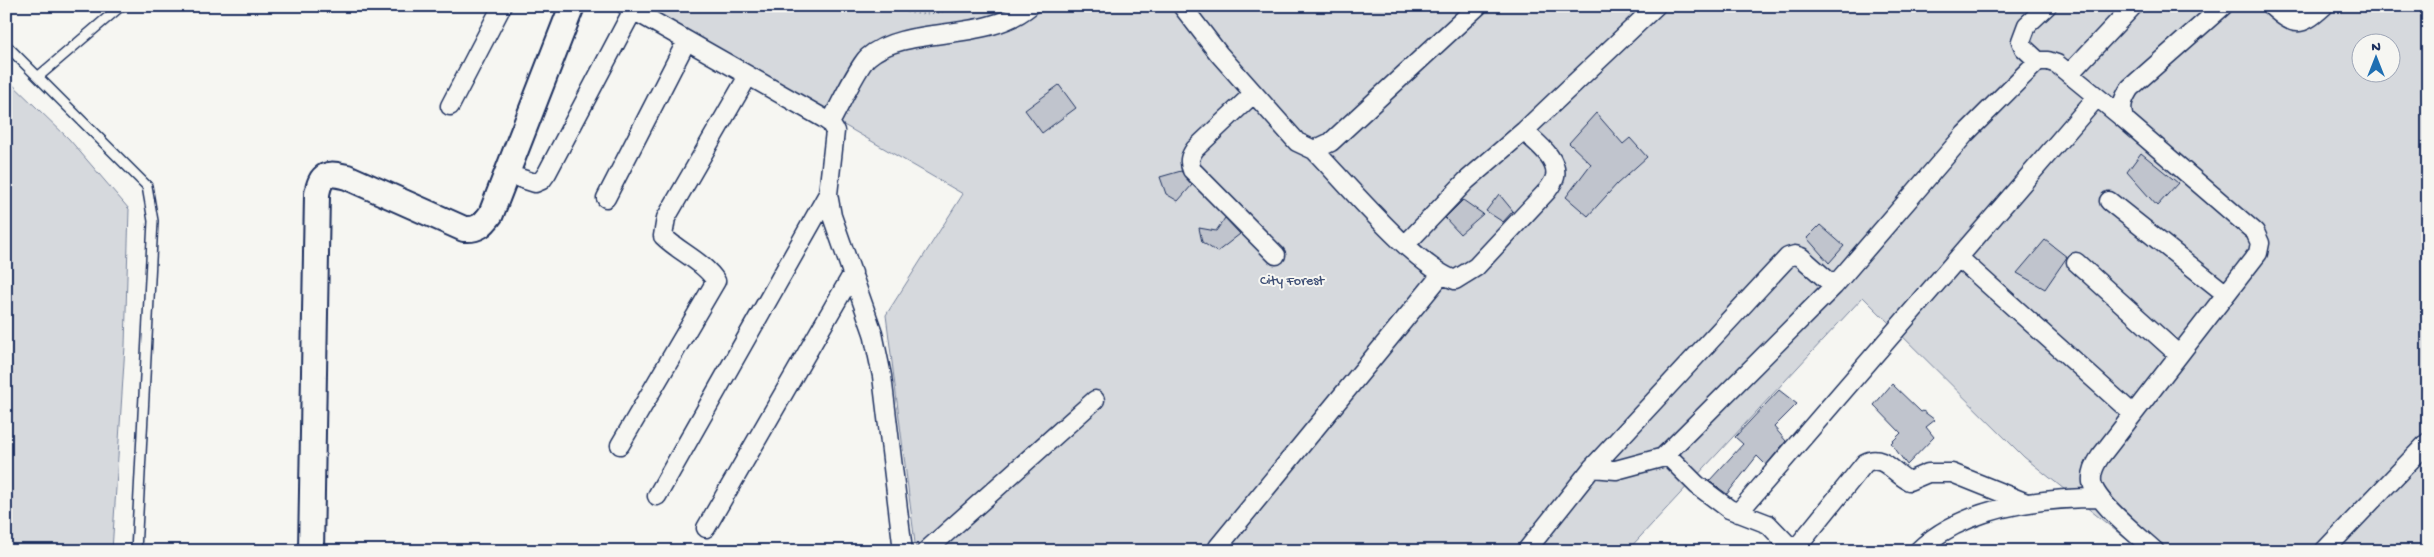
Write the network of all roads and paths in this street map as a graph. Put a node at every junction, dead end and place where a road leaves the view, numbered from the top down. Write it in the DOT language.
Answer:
graph roads {
  1 [pos="121,6"];
  2 [pos="502,6"];
  3 [pos="572,6"];
  4 [pos="893,6"];
  5 [pos="961,6"];
  6 [pos="1030,6"];
  7 [pos="1182,6"];
  8 [pos="1478,6"];
  9 [pos="1656,6"];
  10 [pos="2047,6"];
  11 [pos="2133,6"];
  12 [pos="2223,6"];
  13 [pos="2271,6"];
  14 [pos="2324,6"];
  15 [pos="629,8"];
  16 [pos="686,42"];
  17 [pos="6,45"];
  18 [pos="2038,61"];
  19 [pos="2069,74"];
  20 [pos="39,76"];
  21 [pos="748,76"];
  22 [pos="1254,94"];
  23 [pos="2097,97"];
  24 [pos="450,106"];
  25 [pos="2124,119"];
  26 [pos="830,123"];
  27 [pos="1524,131"];
  28 [pos="1314,150"];
  29 [pos="507,174"];
  30 [pos="828,194"];
  31 [pos="606,198"];
  32 [pos="2109,202"];
  33 [pos="1406,244"];
  34 [pos="1276,255"];
  35 [pos="1959,258"];
  36 [pos="2076,262"];
  37 [pos="852,273"];
  38 [pos="1441,275"];
  39 [pos="1834,286"];
  40 [pos="2226,294"];
  41 [pos="2179,355"];
  42 [pos="1095,400"];
  43 [pos="2133,414"];
  44 [pos="2428,442"];
  45 [pos="620,445"];
  46 [pos="1664,456"];
  47 [pos="1592,468"];
  48 [pos="657,496"];
  49 [pos="2100,498"];
  50 [pos="2027,503"];
  51 [pos="1738,513"];
  52 [pos="706,528"];
  53 [pos="1218,547"];
  54 [pos="136,551"];
  55 [pos="311,551"];
  56 [pos="903,551"];
  57 [pos="926,551"];
  58 [pos="1526,551"];
  59 [pos="1918,551"];
  60 [pos="2155,551"];
  61 [pos="2324,551"];
  1 -- 20 [label="lane"];
  2 -- 24 [label="street"];
  3 -- 29 [label="street"];
  4 -- 5 [label="path"];
  6 -- 26 [label="street"];
  7 -- 22 [label="street"];
  8 -- 28 [label="street"];
  9 -- 27 [label="street"];
  10 -- 18 [label="street"];
  11 -- 19 [label="street"];
  12 -- 25 [label="street"];
  13 -- 14 [label="street"];
  15 -- 16 [label="street"];
  15 -- 29 [label="street"];
  16 -- 21 [label="street"];
  16 -- 31 [label="street"];
  17 -- 20 [label="lane"];
  18 -- 19 [label="street"];
  18 -- 39 [label="street"];
  19 -- 23 [label="street"];
  20 -- 54 [label="lane"];
  21 -- 26 [label="street"];
  21 -- 45 [label="street"];
  22 -- 28 [label="street"];
  22 -- 34 [label="street"];
  23 -- 25 [label="street"];
  23 -- 35 [label="street"];
  25 -- 40 [label="street"];
  26 -- 30 [label="street"];
  27 -- 33 [label="street"];
  27 -- 38 [label="street"];
  28 -- 33 [label="street"];
  29 -- 55 [label="street"];
  30 -- 37 [label="street"];
  30 -- 48 [label="street"];
  32 -- 40 [label="street"];
  33 -- 38 [label="street"];
  35 -- 43 [label="street"];
  35 -- 51 [label="street"];
  36 -- 41 [label="street"];
  37 -- 52 [label="street"];
  37 -- 56 [label="street"];
  38 -- 53 [label="street"];
  39 -- 46 [label="street"];
  39 -- 47 [label="street"];
  40 -- 41 [label="street"];
  41 -- 43 [label="street"];
  42 -- 57 [label="street"];
  43 -- 49 [label="street"];
  44 -- 61 [label="street"];
  46 -- 47 [label="street"];
  46 -- 51 [label="street"];
  47 -- 58 [label="street"];
  49 -- 50 [label="street"];
  49 -- 60 [label="street"];
  50 -- 51 [label="street"];
  50 -- 59 [label="street"];
}
